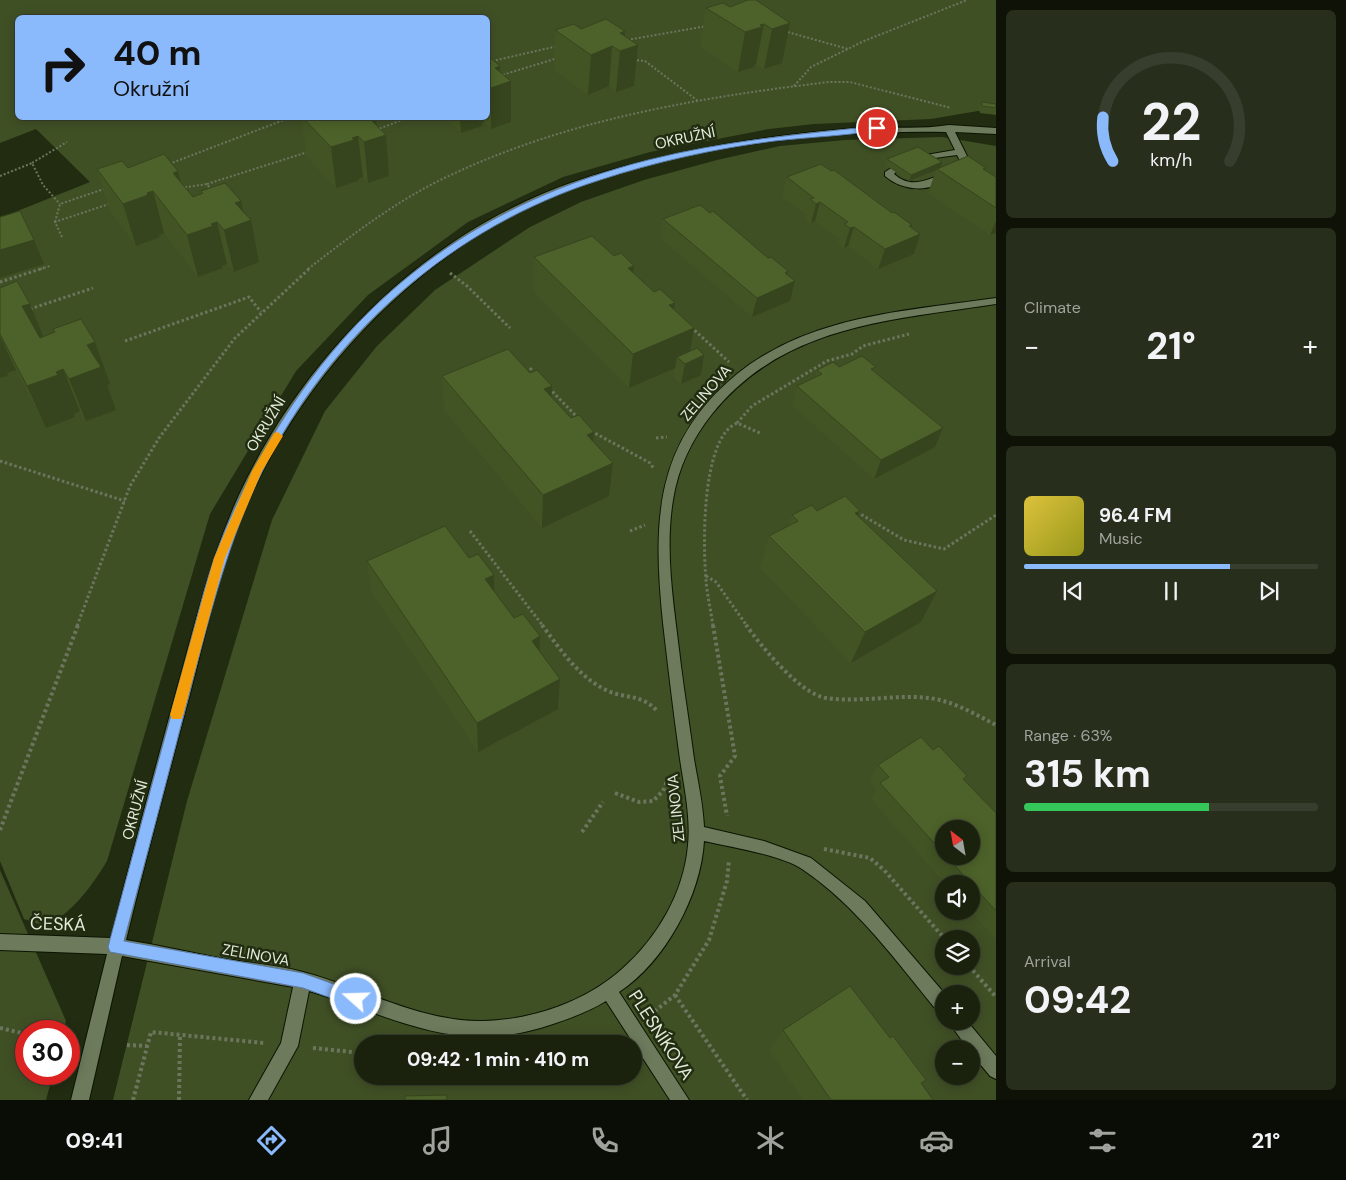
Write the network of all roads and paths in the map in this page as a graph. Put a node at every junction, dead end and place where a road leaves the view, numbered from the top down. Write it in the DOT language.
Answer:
graph roads {
  1 [pos="967,0"];
  2 [pos="713,25"];
  3 [pos="778,30"];
  4 [pos="626,40"];
  5 [pos="564,44"];
  6 [pos="848,49"];
  7 [pos="560,58"];
  8 [pos="626,59"];
  9 [pos="490,62"];
  10 [pos="496,77"];
  11 [pos="794,86"];
  12 [pos="699,101"];
  13 [pos="958,110"];
  14 [pos="284,120"];
  15 [pos="406,120"];
  16 [pos="948,128"];
  17 [pos="996,131"];
  18 [pos="368,132"];
  19 [pos="67,142"];
  20 [pos="311,151"];
  21 [pos="961,152"];
  22 [pos="923,158"];
  23 [pos="32,163"];
  24 [pos="160,168"];
  25 [pos="968,168"];
  26 [pos="893,170"];
  27 [pos="0,176"];
  28 [pos="207,184"];
  29 [pos="115,185"];
  30 [pos="996,185"];
  31 [pos="178,188"];
  32 [pos="215,196"];
  33 [pos="121,200"];
  34 [pos="60,204"];
  35 [pos="55,222"];
  36 [pos="62,237"];
  37 [pos="448,250"];
  38 [pos="50,266"];
  39 [pos="0,282"];
  40 [pos="93,288"];
  41 [pos="996,301"];
  42 [pos="28,310"];
  43 [pos="260,312"];
  44 [pos="685,321"];
  45 [pos="510,328"];
  46 [pos="915,333"];
  47 [pos="125,341"];
  48 [pos="731,366"];
  49 [pos="530,368"];
  50 [pos="583,423"];
  51 [pos="737,423"];
  52 [pos="590,430"];
  53 [pos="762,434"];
  54 [pos="672,436"];
  55 [pos="656,438"];
  56 [pos="0,461"];
  57 [pos="657,472"];
  58 [pos="125,501"];
  59 [pos="850,515"];
  60 [pos="996,515"];
  61 [pos="647,518"];
  62 [pos="630,530"];
  63 [pos="470,531"];
  64 [pos="706,576"];
  65 [pos="661,718"];
  66 [pos="996,725"];
  67 [pos="666,772"];
  68 [pos="614,793"];
  69 [pos="603,802"];
  70 [pos="727,817"];
  71 [pos="735,821"];
  72 [pos="0,830"];
  73 [pos="582,832"];
  74 [pos="696,832"];
  75 [pos="730,840"];
  76 [pos="815,846"];
  77 [pos="937,930"];
  78 [pos="0,942"];
  79 [pos="115,947"];
  80 [pos="977,975"];
  81 [pos="303,980"];
  82 [pos="609,991"];
  83 [pos="675,995"];
  84 [pos="935,995"];
  85 [pos="996,997"];
  86 [pos="0,1028"];
  87 [pos="634,1028"];
  88 [pos="963,1030"];
  89 [pos="15,1031"];
  90 [pos="180,1034"];
  91 [pos="616,1035"];
  92 [pos="127,1046"];
  93 [pos="147,1046"];
  94 [pos="289,1046"];
  95 [pos="354,1052"];
  96 [pos="996,1070"];
  97 [pos="80,1100"];
  98 [pos="133,1100"];
  99 [pos="178,1100"];
  100 [pos="258,1100"];
  101 [pos="680,1100"];
  102 [pos="747,1100"];
  1 -- 6 [label="path"];
  2 -- 4 [label="path"];
  3 -- 6 [label="path"];
  5 -- 9 [label="path"];
  6 -- 11 [label="path"];
  7 -- 10 [label="path"];
  8 -- 12 [label="path"];
  11 -- 12 [label="path"];
  11 -- 13 [label="path"];
  12 -- 43 [label="path"];
  14 -- 24 [label="path"];
  15 -- 18 [label="path"];
  16 -- 17 [label="street, OKRUŽNÍ"];
  16 -- 21 [label="street"];
  16 -- 37 [label="street, OKRUŽNÍ"];
  19 -- 23 [label="path"];
  20 -- 28 [label="path"];
  21 -- 22 [label="street"];
  21 -- 25 [label="street"];
  23 -- 27 [label="path"];
  23 -- 34 [label="path"];
  25 -- 26 [label="street"];
  25 -- 30 [label="street"];
  28 -- 31 [label="path"];
  28 -- 32 [label="path"];
  29 -- 34 [label="path"];
  33 -- 35 [label="path"];
  34 -- 35 [label="path"];
  35 -- 36 [label="path"];
  37 -- 45 [label="path"];
  37 -- 79 [label="street, OKRUŽNÍ"];
  38 -- 39 [label="path"];
  40 -- 42 [label="path"];
  41 -- 74 [label="street, ZELINOVA"];
  43 -- 47 [label="path"];
  43 -- 58 [label="path"];
  44 -- 48 [label="path"];
  46 -- 51 [label="path"];
  49 -- 50 [label="path"];
  51 -- 53 [label="path"];
  51 -- 64 [label="path"];
  52 -- 57 [label="path"];
  54 -- 55 [label="path"];
  56 -- 58 [label="path"];
  58 -- 72 [label="path"];
  59 -- 60 [label="path"];
  61 -- 62 [label="path"];
  63 -- 65 [label="path"];
  64 -- 66 [label="path"];
  64 -- 70 [label="path"];
  67 -- 68 [label="path"];
  69 -- 73 [label="path"];
  70 -- 71 [label="path"];
  70 -- 75 [label="path"];
  74 -- 75 [label="street"];
  74 -- 82 [label="street, ZELINOVA"];
  75 -- 83 [label="path"];
  75 -- 84 [label="street"];
  76 -- 77 [label="path"];
  78 -- 79 [label="street, ČESKÁ"];
  79 -- 81 [label="street, ZELINOVA"];
  79 -- 97 [label="street, OKRUŽNÍ"];
  80 -- 85 [label="path"];
  81 -- 82 [label="street, ZELINOVA"];
  81 -- 94 [label="street"];
  82 -- 87 [label="street, PLESNÍKOVA"];
  83 -- 87 [label="path"];
  83 -- 102 [label="path"];
  86 -- 89 [label="path"];
  87 -- 91 [label="path"];
  87 -- 101 [label="street, PLESNÍKOVA"];
  88 -- 96 [label="street"];
  90 -- 93 [label="path"];
  90 -- 94 [label="path"];
  90 -- 99 [label="path"];
  92 -- 93 [label="path"];
  93 -- 98 [label="path"];
  94 -- 95 [label="path"];
  94 -- 100 [label="street"];
}
